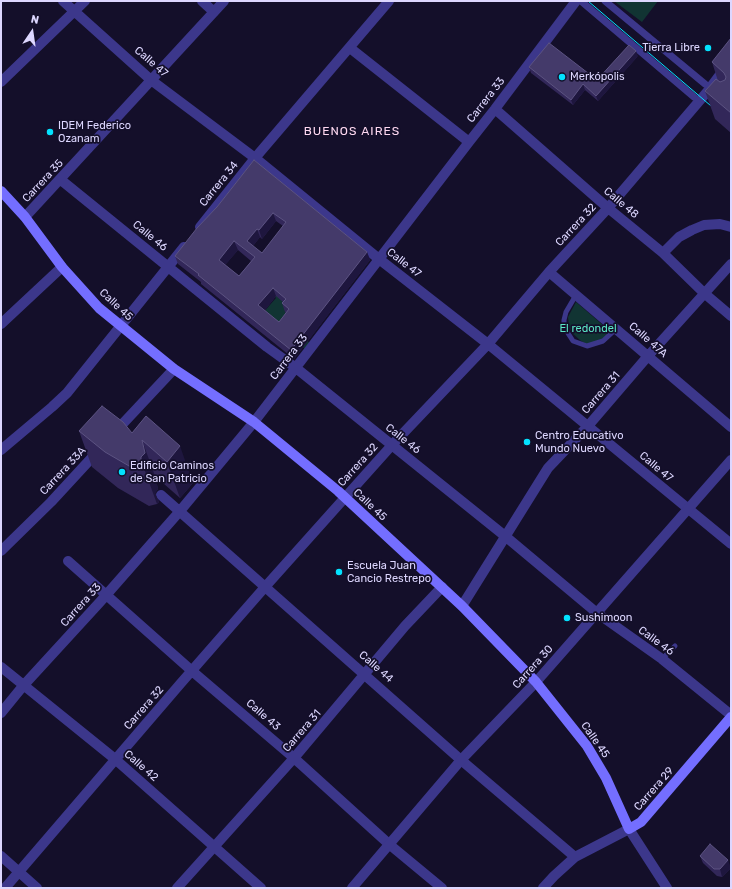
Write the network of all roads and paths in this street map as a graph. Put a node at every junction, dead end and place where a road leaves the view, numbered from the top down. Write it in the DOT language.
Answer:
graph roads {
  1 [pos="63,1"];
  2 [pos="85,1"];
  3 [pos="202,1"];
  4 [pos="224,1"];
  5 [pos="389,1"];
  6 [pos="576,1"];
  7 [pos="580,1"];
  8 [pos="605,1"];
  9 [pos="75,11"];
  10 [pos="214,12"];
  11 [pos="350,48"];
  12 [pos="731,60"];
  13 [pos="151,80"];
  14 [pos="1,82"];
  15 [pos="705,84"];
  16 [pos="694,97"];
  17 [pos="495,109"];
  18 [pos="468,142"];
  19 [pos="255,158"];
  20 [pos="61,180"];
  21 [pos="1,191"];
  22 [pos="608,208"];
  23 [pos="26,217"];
  24 [pos="731,227"];
  25 [pos="663,253"];
  26 [pos="379,259"];
  27 [pos="731,264"];
  28 [pos="169,266"];
  29 [pos="62,267"];
  30 [pos="549,272"];
  31 [pos="704,293"];
  32 [pos="576,295"];
  33 [pos="731,316"];
  34 [pos="1,324"];
  35 [pos="120,326"];
  36 [pos="616,329"];
  37 [pos="488,344"];
  38 [pos="648,356"];
  39 [pos="296,368"];
  40 [pos="174,369"];
  41 [pos="254,422"];
  42 [pos="588,426"];
  43 [pos="731,427"];
  44 [pos="392,445"];
  45 [pos="1,450"];
  46 [pos="731,460"];
  47 [pos="161,495"];
  48 [pos="345,498"];
  49 [pos="688,509"];
  50 [pos="180,511"];
  51 [pos="505,536"];
  52 [pos="731,544"];
  53 [pos="1,551"];
  54 [pos="68,561"];
  55 [pos="265,587"];
  56 [pos="442,587"];
  57 [pos="106,594"];
  58 [pos="462,606"];
  59 [pos="597,613"];
  60 [pos="675,646"];
  61 [pos="662,660"];
  62 [pos="1,667"];
  63 [pos="192,671"];
  64 [pos="366,674"];
  65 [pos="536,682"];
  66 [pos="23,686"];
  67 [pos="1,712"];
  68 [pos="731,716"];
  69 [pos="294,758"];
  70 [pos="115,759"];
  71 [pos="462,760"];
  72 [pos="629,829"];
  73 [pos="390,844"];
  74 [pos="214,847"];
  75 [pos="1,856"];
  76 [pos="575,857"];
  77 [pos="18,872"];
  78 [pos="5,888"];
  79 [pos="37,888"];
  80 [pos="177,888"];
  81 [pos="261,888"];
  82 [pos="352,888"];
  83 [pos="442,888"];
  84 [pos="543,888"];
  85 [pos="667,888"];
  1 -- 9 [label="street, Calle 47"];
  2 -- 9 [label="street"];
  3 -- 10 [label="street"];
  4 -- 10 [label="street, Carrera 35"];
  5 -- 11 [label="street, Carrera 34"];
  6 -- 17 [label="street, Carrera 33"];
  7 -- 16 [label="street"];
  8 -- 15 [label="street"];
  9 -- 13 [label="street, Calle 47"];
  9 -- 14 [label="street"];
  10 -- 13 [label="street, Carrera 35"];
  11 -- 18 [label="street"];
  11 -- 19 [label="street, Carrera 34"];
  12 -- 22 [label="street, Carrera 32"];
  13 -- 19 [label="street, Calle 47"];
  13 -- 20 [label="street, Carrera 35"];
  17 -- 18 [label="street, Carrera 33"];
  17 -- 22 [label="street, Calle 48"];
  18 -- 26 [label="street, Carrera 33"];
  19 -- 26 [label="street, Calle 47"];
  19 -- 28 [label="street, Carrera 34"];
  20 -- 23 [label="street, Carrera 35"];
  20 -- 28 [label="street, Calle 46"];
  21 -- 23 [label="main road, Calle 45"];
  22 -- 25 [label="street, Calle 48"];
  22 -- 30 [label="street, Carrera 32"];
  23 -- 29 [label="main road, Calle 45"];
  24 -- 25 [label="street"];
  25 -- 31 [label="street, Calle 48"];
  26 -- 37 [label="street, Calle 47"];
  26 -- 39 [label="street, Carrera 33"];
  27 -- 31 [label="street, Carrera 31"];
  28 -- 35 [label="street, Carrera 34"];
  28 -- 39 [label="street, Calle 46"];
  29 -- 34 [label="street"];
  29 -- 35 [label="main road, Calle 45"];
  30 -- 32 [label="street, Calle 47A"];
  30 -- 37 [label="street, Carrera 32"];
  31 -- 33 [label="street, Calle 48"];
  31 -- 38 [label="street, Carrera 31"];
  32 -- 36 [label="street, Calle 47A"];
  32 -- 36 [label="lane"];
  35 -- 40 [label="main road, Calle 45"];
  35 -- 45 [label="street, Carrera 34"];
  36 -- 38 [label="street, Calle 47A"];
  37 -- 42 [label="street, Calle 47"];
  37 -- 44 [label="street, Carrera 32"];
  38 -- 42 [label="street, Carrera 31"];
  38 -- 43 [label="street, Calle 47A"];
  39 -- 41 [label="street, Carrera 33"];
  39 -- 44 [label="street, Calle 46"];
  40 -- 41 [label="main road, Calle 45"];
  40 -- 53 [label="street, Carrera 33A"];
  41 -- 48 [label="main road, Calle 45"];
  41 -- 50 [label="street, Carrera 33"];
  42 -- 49 [label="street, Calle 47"];
  42 -- 51 [label="street, Carrera 31"];
  44 -- 48 [label="street, Carrera 32"];
  44 -- 51 [label="street, Calle 46"];
  46 -- 49 [label="street, Carrera 30"];
  47 -- 50 [label="street, Calle 44"];
  48 -- 55 [label="street, Carrera 32"];
  48 -- 56 [label="main road, Calle 45"];
  49 -- 52 [label="street, Calle 47"];
  49 -- 59 [label="street, Carrera 30"];
  50 -- 55 [label="street, Calle 44"];
  50 -- 57 [label="street, Carrera 33"];
  51 -- 58 [label="street, Carrera 31"];
  51 -- 59 [label="street, Calle 46"];
  54 -- 57 [label="street, Calle 43"];
  55 -- 63 [label="street, Carrera 32"];
  55 -- 64 [label="street, Calle 44"];
  56 -- 58 [label="main road, Calle 45"];
  56 -- 64 [label="street, Carrera 31"];
  57 -- 63 [label="street, Calle 43"];
  57 -- 66 [label="street, Carrera 33"];
  58 -- 65 [label="main road, Calle 45"];
  59 -- 61 [label="street, Calle 46"];
  59 -- 65 [label="street, Carrera 30"];
  60 -- 61 [label="lane"];
  61 -- 68 [label="street, Calle 46"];
  62 -- 66 [label="street, Calle 42"];
  63 -- 69 [label="street, Calle 43"];
  63 -- 70 [label="street, Carrera 32"];
  64 -- 69 [label="street, Carrera 31"];
  64 -- 71 [label="street, Calle 44"];
  65 -- 71 [label="street, Carrera 30"];
  65 -- 72 [label="main road, Calle 45"];
  66 -- 67 [label="street, Carrera 33"];
  66 -- 70 [label="street, Calle 42"];
  68 -- 72 [label="main road, Carrera 29"];
  69 -- 73 [label="street, Calle 43"];
  69 -- 74 [label="street, Carrera 31"];
  70 -- 74 [label="street, Calle 42"];
  70 -- 77 [label="street, Carrera 32"];
  71 -- 73 [label="street, Carrera 30"];
  71 -- 76 [label="street, Calle 44"];
  72 -- 76 [label="street, Carrera 29"];
  72 -- 85 [label="street, Calle 45"];
  73 -- 82 [label="street, Carrera 30"];
  73 -- 83 [label="street, Calle 43"];
  74 -- 80 [label="street, Carrera 31"];
  74 -- 81 [label="street, Calle 42"];
  75 -- 77 [label="street"];
  76 -- 84 [label="street, Carrera 29"];
  77 -- 78 [label="street, Carrera 32"];
  77 -- 79 [label="street"];
}
